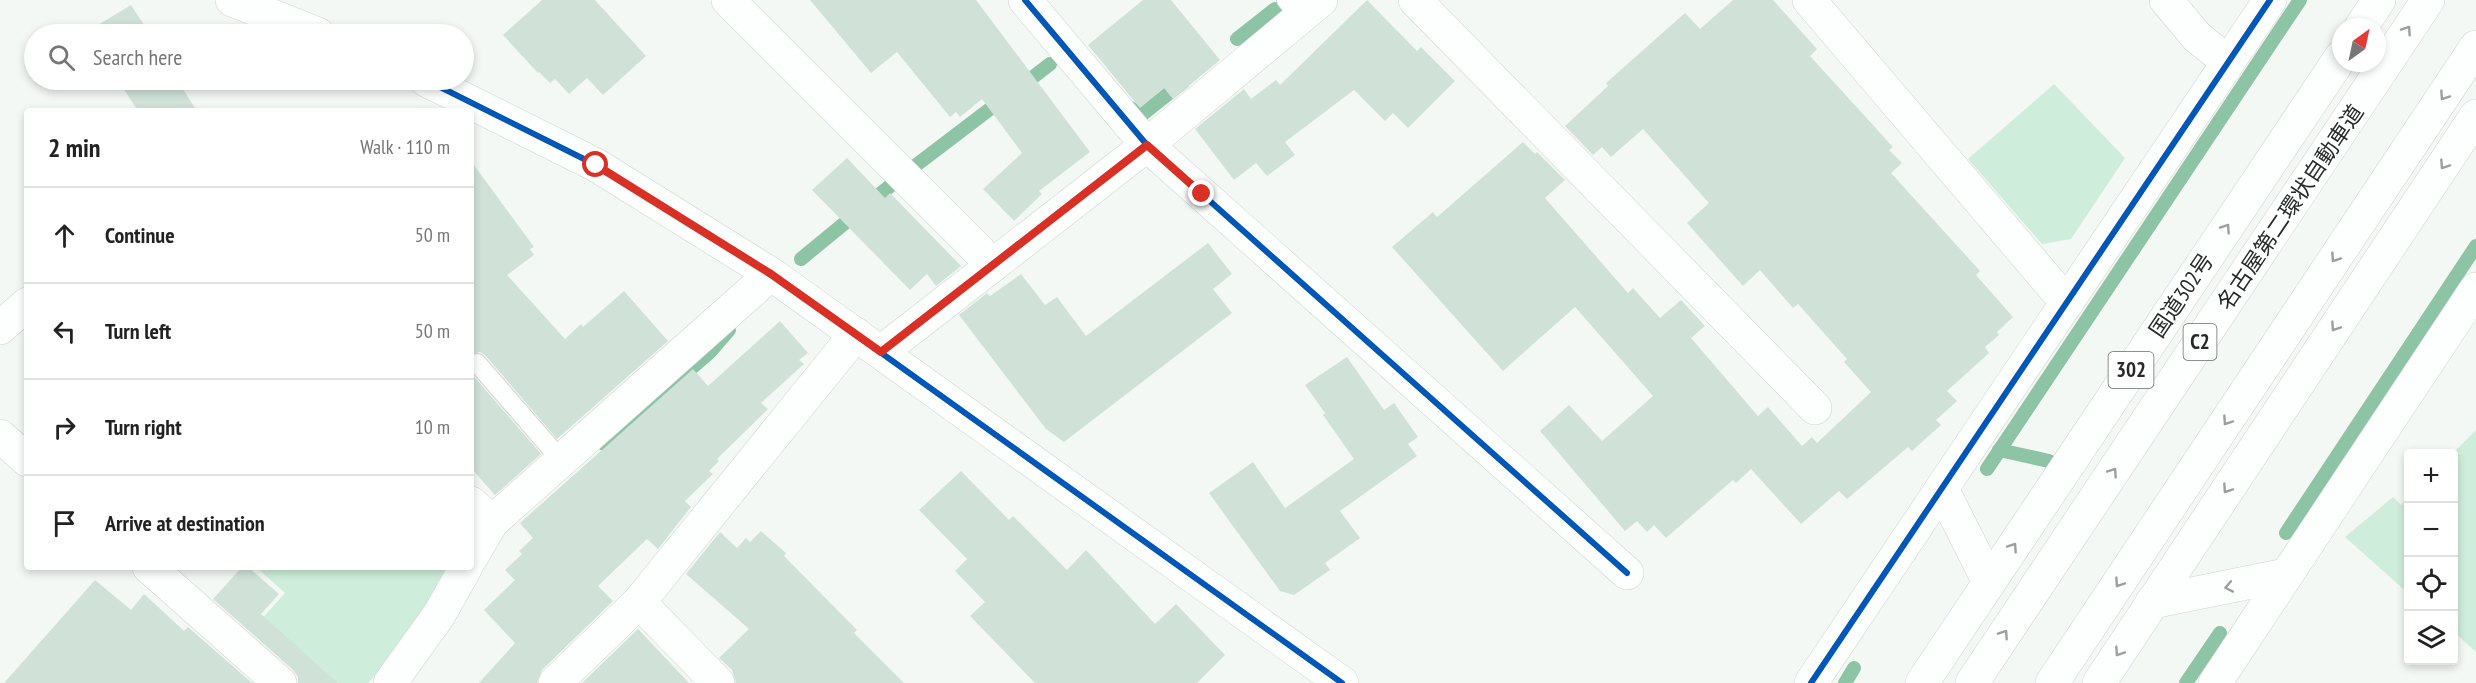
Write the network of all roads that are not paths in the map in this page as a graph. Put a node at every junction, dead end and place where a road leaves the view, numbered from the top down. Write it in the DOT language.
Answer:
graph roads {
  1 [pos="232,0"];
  2 [pos="728,0"];
  3 [pos="1025,0"];
  4 [pos="1415,0"];
  5 [pos="1809,0"];
  6 [pos="2166,0"];
  7 [pos="2270,0"];
  8 [pos="2379,0"];
  9 [pos="2428,0"];
  10 [pos="1302,6"];
  11 [pos="2367,18"];
  12 [pos="293,24"];
  13 [pos="2476,47"];
  14 [pos="2228,62"];
  15 [pos="2332,70"];
  16 [pos="446,90"];
  17 [pos="2476,116"];
  18 [pos="1147,145"];
  19 [pos="993,266"];
  20 [pos="771,274"];
  21 [pos="2476,289"];
  22 [pos="2067,303"];
  23 [pos="24,307"];
  24 [pos="0,328"];
  25 [pos="869,343"];
  26 [pos="477,363"];
  27 [pos="1815,408"];
  28 [pos="0,436"];
  29 [pos="24,457"];
  30 [pos="561,460"];
  31 [pos="1942,489"];
  32 [pos="481,513"];
  33 [pos="474,544"];
  34 [pos="152,570"];
  35 [pos="464,570"];
  36 [pos="1627,573"];
  37 [pos="2286,575"];
  38 [pos="1989,582"];
  39 [pos="639,602"];
  40 [pos="2152,602"];
  41 [pos="280,683"];
  42 [pos="390,683"];
  43 [pos="555,683"];
  44 [pos="718,683"];
  45 [pos="1342,683"];
  46 [pos="1812,683"];
  47 [pos="1922,683"];
  48 [pos="1972,683"];
  49 [pos="2052,683"];
  50 [pos="2099,683"];
  51 [pos="2215,683"];
  1 -- 12 [label="main road"];
  2 -- 19 [label="main road"];
  3 -- 18 [label="main road"];
  4 -- 27 [label="main road"];
  5 -- 22 [label="main road"];
  6 -- 14 [label="main road"];
  7 -- 14 [label="main road"];
  8 -- 11 [label="main road"];
  48 -- 9 [label="main road, 名古屋第二環状自動車道 / C2, one-way"];
  10 -- 18 [label="main road"];
  13 -- 49 [label="main road, one-way"];
  14 -- 22 [label="main road"];
  38 -- 15 [label="main road, 国道302号 / 302, one-way"];
  16 -- 20 [label="main road"];
  17 -- 40 [label="main road, one-way"];
  18 -- 19 [label="main road"];
  18 -- 36 [label="main road"];
  19 -- 25 [label="main road"];
  20 -- 25 [label="main road"];
  20 -- 30 [label="main road"];
  21 -- 37 [label="main road"];
  22 -- 31 [label="main road"];
  23 -- 24 [label="main road"];
  25 -- 39 [label="main road"];
  25 -- 45 [label="main road"];
  26 -- 30 [label="lane"];
  28 -- 29 [label="main road"];
  30 -- 32 [label="main road"];
  31 -- 38 [label="main road"];
  31 -- 46 [label="main road"];
  32 -- 33 [label="main road"];
  34 -- 41 [label="main road"];
  35 -- 42 [label="main road"];
  37 -- 40 [label="main road, one-way"];
  37 -- 51 [label="main road"];
  38 -- 47 [label="main road, 国道302号 / 302"];
  39 -- 43 [label="main road"];
  39 -- 44 [label="main road"];
  40 -- 50 [label="main road, one-way"];
}
